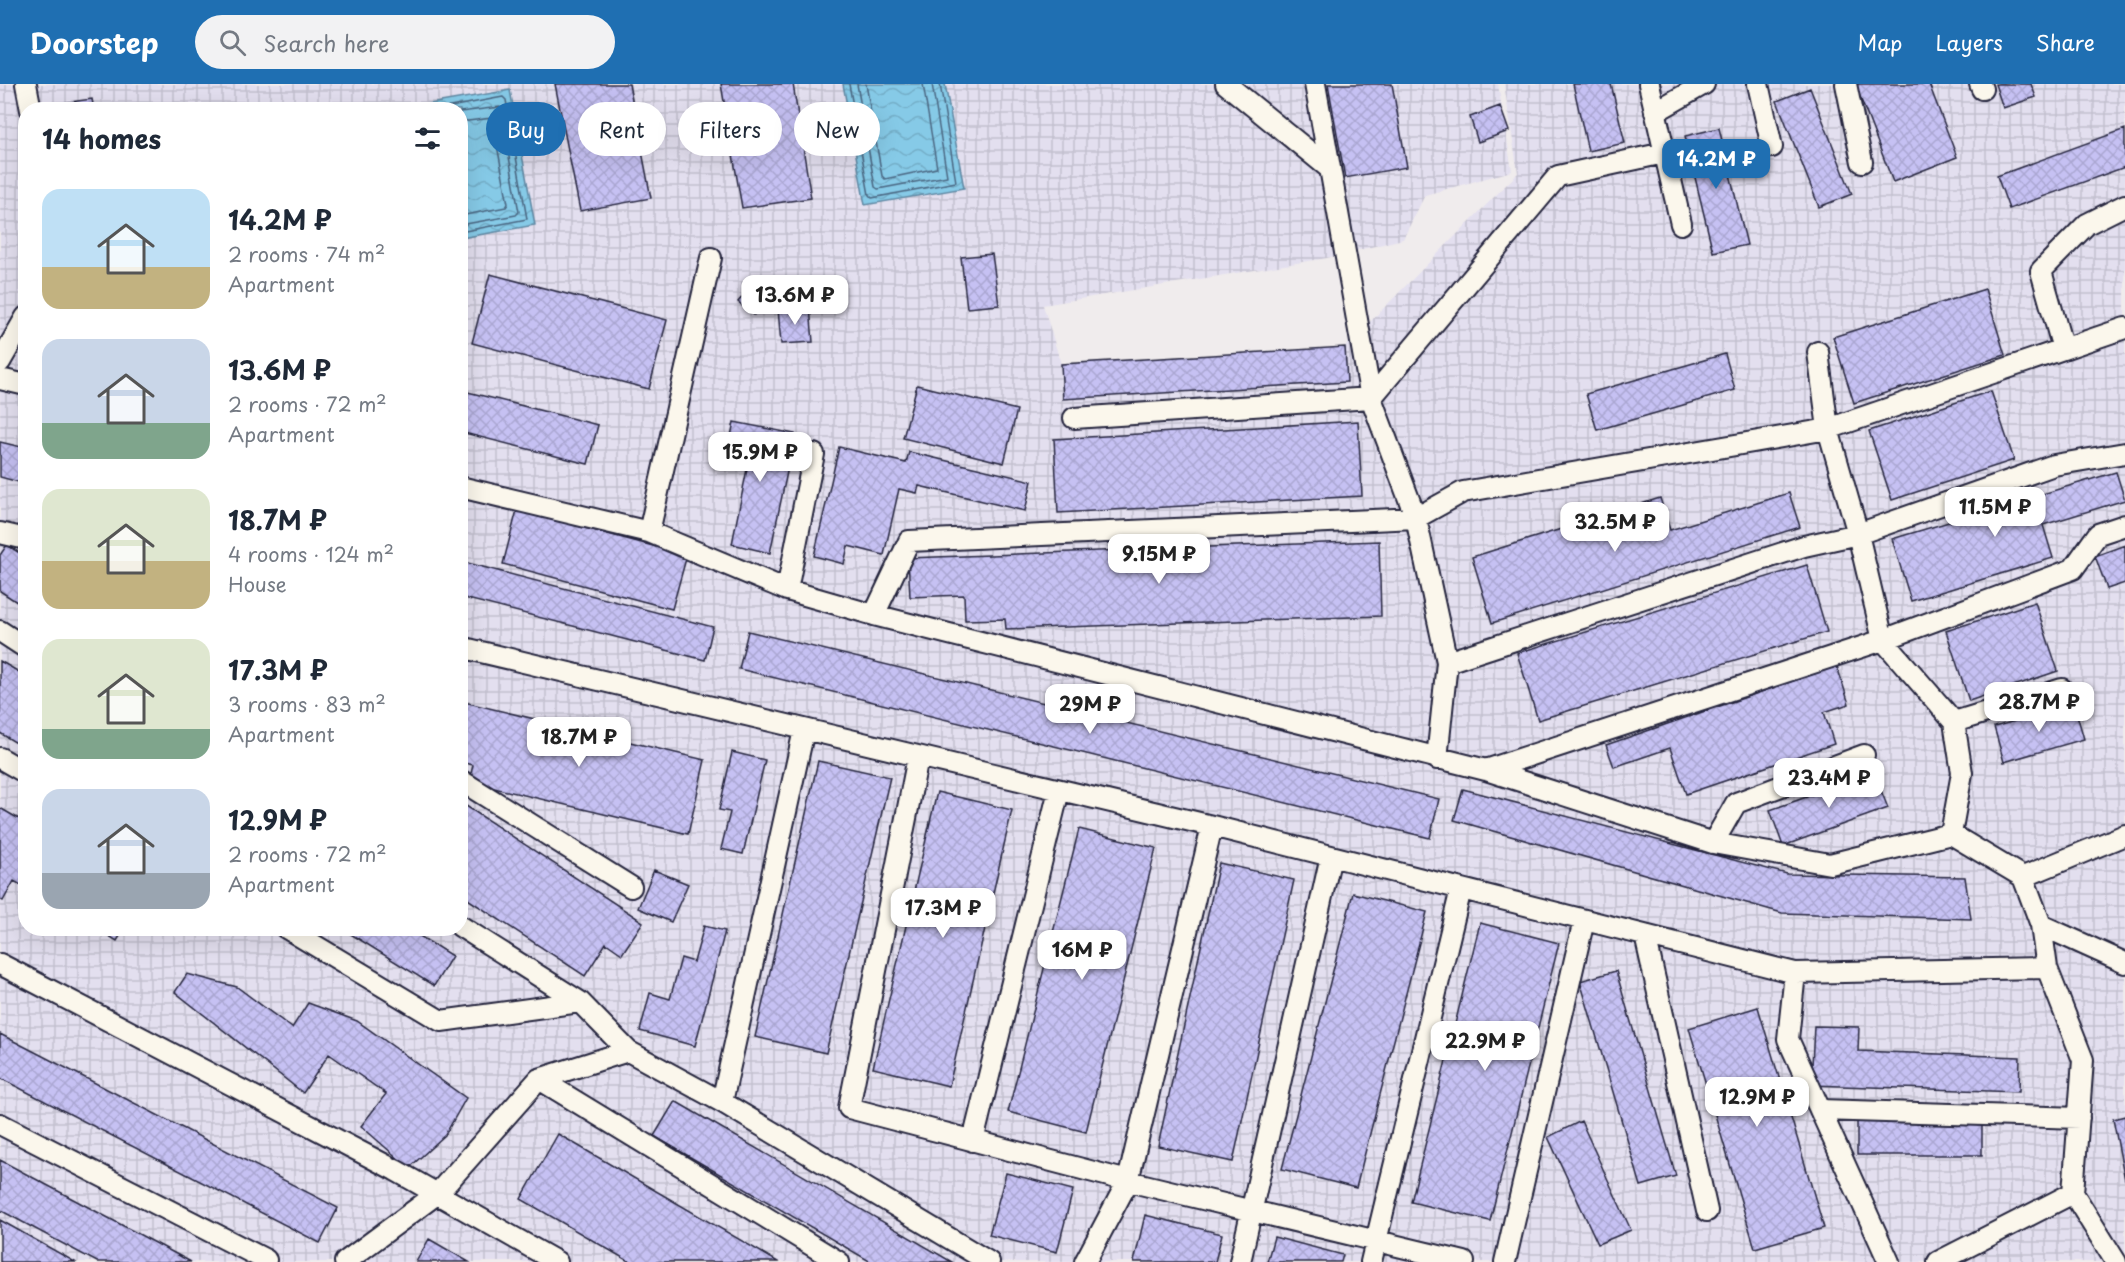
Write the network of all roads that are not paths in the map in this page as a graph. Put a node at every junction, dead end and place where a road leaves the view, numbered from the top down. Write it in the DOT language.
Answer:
graph roads {
  1 [pos="26,84"];
  2 [pos="1226,84"];
  3 [pos="1315,84"];
  4 [pos="1649,84"];
  5 [pos="1704,84"];
  6 [pos="1758,84"];
  7 [pos="1846,84"];
  8 [pos="29,102"];
  9 [pos="1655,112"];
  10 [pos="1772,147"];
  11 [pos="1664,153"];
  12 [pos="1862,162"];
  13 [pos="1329,168"];
  14 [pos="2125,205"];
  15 [pos="1681,224"];
  16 [pos="711,258"];
  17 [pos="2125,328"];
  18 [pos="18,330"];
  19 [pos="2063,349"];
  20 [pos="1818,352"];
  21 [pos="0,362"];
  22 [pos="0,379"];
  23 [pos="18,383"];
  24 [pos="1371,398"];
  25 [pos="1074,417"];
  26 [pos="1828,429"];
  27 [pos="2125,453"];
  28 [pos="814,454"];
  29 [pos="468,489"];
  30 [pos="1416,518"];
  31 [pos="2125,525"];
  32 [pos="649,532"];
  33 [pos="0,533"];
  34 [pos="1858,534"];
  35 [pos="18,537"];
  36 [pos="787,590"];
  37 [pos="873,615"];
  38 [pos="0,631"];
  39 [pos="1883,640"];
  40 [pos="18,643"];
  41 [pos="468,649"];
  42 [pos="1447,662"];
  43 [pos="2062,689"];
  44 [pos="1954,722"];
  45 [pos="804,730"];
  46 [pos="1864,755"];
  47 [pos="918,757"];
  48 [pos="0,758"];
  49 [pos="1437,759"];
  50 [pos="18,768"];
  51 [pos="1486,770"];
  52 [pos="468,785"];
  53 [pos="1059,790"];
  54 [pos="1212,826"];
  55 [pos="1951,834"];
  56 [pos="2125,835"];
  57 [pos="1713,843"];
  58 [pos="1331,855"];
  59 [pos="2023,877"];
  60 [pos="631,887"];
  61 [pos="1461,889"];
  62 [pos="1584,920"];
  63 [pos="2041,925"];
  64 [pos="468,931"];
  65 [pos="1645,935"];
  66 [pos="299,936"];
  67 [pos="2125,963"];
  68 [pos="0,964"];
  69 [pos="2047,968"];
  70 [pos="1795,974"];
  71 [pos="580,1002"];
  72 [pos="628,1051"];
  73 [pos="539,1079"];
  74 [pos="722,1102"];
  75 [pos="1820,1110"];
  76 [pos="2079,1118"];
  77 [pos="0,1124"];
  78 [pos="973,1140"];
  79 [pos="1128,1181"];
  80 [pos="438,1193"];
  81 [pos="2073,1193"];
  82 [pos="1252,1211"];
  83 [pos="1707,1211"];
  84 [pos="1376,1241"];
  85 [pos="266,1260"];
  86 [pos="345,1262"];
  87 [pos="556,1262"];
  88 [pos="839,1262"];
  89 [pos="989,1262"];
  90 [pos="1084,1262"];
  91 [pos="1240,1262"];
  92 [pos="1371,1262"];
  93 [pos="1464,1262"];
  94 [pos="1505,1262"];
  95 [pos="1889,1262"];
  96 [pos="1938,1262"];
  97 [pos="2116,1262"];
  1 -- 8 [label="lane"];
  2 -- 13 [label="lane"];
  3 -- 13 [label="lane"];
  4 -- 9 [label="lane"];
  5 -- 9 [label="lane"];
  6 -- 10 [label="lane"];
  7 -- 12 [label="lane"];
  9 -- 11 [label="lane"];
  11 -- 15 [label="lane"];
  11 -- 24 [label="lane"];
  13 -- 24 [label="lane"];
  14 -- 19 [label="lane"];
  16 -- 32 [label="lane"];
  17 -- 19 [label="lane"];
  18 -- 21 [label="lane"];
  19 -- 26 [label="lane"];
  20 -- 26 [label="lane"];
  22 -- 23 [label="lane"];
  24 -- 25 [label="lane"];
  24 -- 30 [label="lane"];
  26 -- 30 [label="lane"];
  26 -- 34 [label="lane"];
  27 -- 34 [label="lane"];
  28 -- 36 [label="lane"];
  29 -- 32 [label="lane"];
  30 -- 37 [label="lane"];
  30 -- 42 [label="lane"];
  31 -- 39 [label="lane"];
  32 -- 36 [label="lane"];
  33 -- 35 [label="lane"];
  34 -- 39 [label="lane"];
  34 -- 42 [label="lane"];
  36 -- 37 [label="lane"];
  37 -- 49 [label="lane"];
  38 -- 40 [label="lane"];
  39 -- 44 [label="lane"];
  39 -- 51 [label="lane"];
  41 -- 45 [label="lane"];
  42 -- 49 [label="lane"];
  43 -- 44 [label="lane"];
  44 -- 55 [label="lane"];
  45 -- 47 [label="lane"];
  45 -- 74 [label="lane"];
  46 -- 57 [label="lane"];
  47 -- 53 [label="lane"];
  47 -- 78 [label="lane"];
  48 -- 50 [label="lane"];
  49 -- 51 [label="lane"];
  51 -- 57 [label="lane"];
  52 -- 60 [label="lane"];
  53 -- 54 [label="lane"];
  53 -- 78 [label="lane"];
  54 -- 58 [label="lane"];
  54 -- 79 [label="lane"];
  55 -- 57 [label="lane"];
  55 -- 59 [label="lane"];
  56 -- 59 [label="lane"];
  58 -- 61 [label="lane"];
  58 -- 82 [label="lane"];
  59 -- 63 [label="lane"];
  61 -- 62 [label="lane"];
  61 -- 84 [label="lane"];
  62 -- 65 [label="lane"];
  62 -- 94 [label="lane"];
  63 -- 67 [label="lane"];
  63 -- 69 [label="lane"];
  64 -- 71 [label="lane"];
  65 -- 70 [label="lane"];
  65 -- 83 [label="lane"];
  66 -- 71 [label="lane"];
  68 -- 80 [label="lane"];
  69 -- 70 [label="lane"];
  69 -- 76 [label="lane"];
  70 -- 75 [label="lane"];
  71 -- 72 [label="lane"];
  72 -- 73 [label="lane"];
  72 -- 74 [label="lane"];
  73 -- 80 [label="lane"];
  73 -- 88 [label="lane"];
  74 -- 89 [label="lane"];
  75 -- 76 [label="lane"];
  75 -- 95 [label="lane"];
  76 -- 81 [label="lane"];
  77 -- 85 [label="lane"];
  78 -- 79 [label="lane"];
  79 -- 82 [label="lane"];
  79 -- 90 [label="lane"];
  80 -- 86 [label="lane"];
  80 -- 87 [label="lane"];
  81 -- 96 [label="lane"];
  81 -- 97 [label="lane"];
  82 -- 84 [label="lane"];
  82 -- 91 [label="lane"];
  84 -- 92 [label="lane"];
  84 -- 93 [label="lane"];
}
